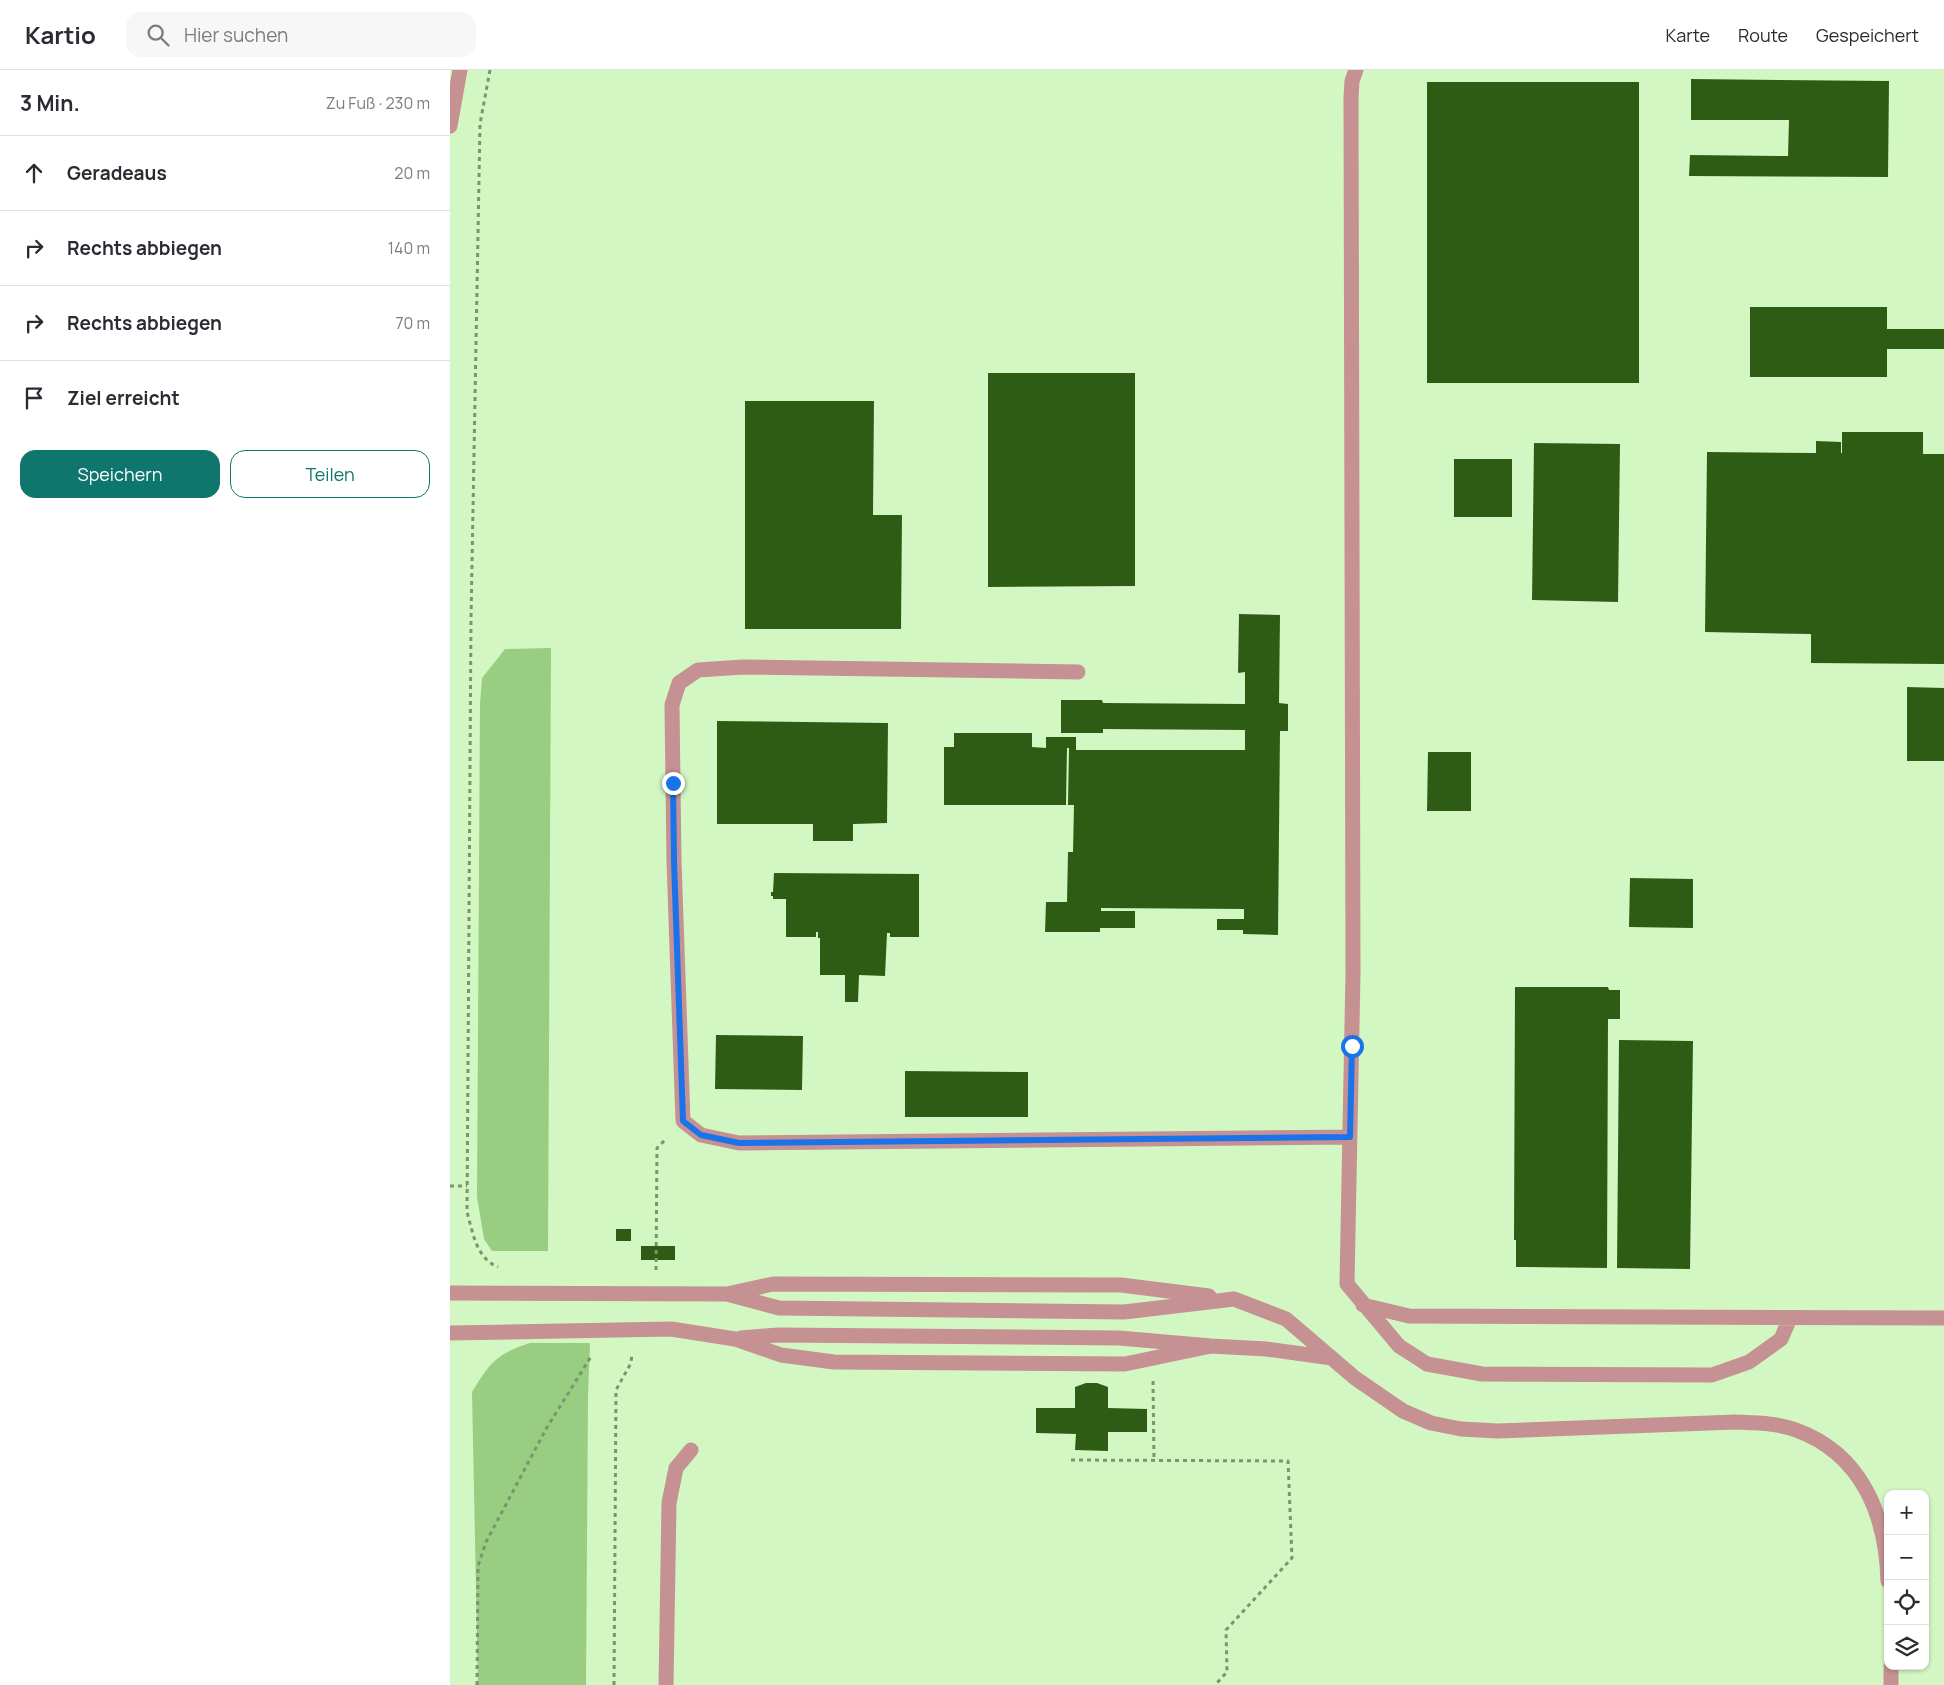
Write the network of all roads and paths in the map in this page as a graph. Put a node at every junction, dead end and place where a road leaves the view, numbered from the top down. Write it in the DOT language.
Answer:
graph roads {
  1 [pos="460,70"];
  2 [pos="490,70"];
  3 [pos="1356,70"];
  4 [pos="450,126"];
  5 [pos="1078,672"];
  6 [pos="683,1121"];
  7 [pos="1350,1137"];
  8 [pos="450,1186"];
  9 [pos="467,1186"];
  10 [pos="505,1270"];
  11 [pos="647,1272"];
  12 [pos="450,1293"];
  13 [pos="727,1294"];
  14 [pos="1234,1299"];
  15 [pos="1363,1305"];
  16 [pos="1790,1318"];
  17 [pos="1944,1318"];
  18 [pos="450,1333"];
  19 [pos="734,1339"];
  20 [pos="1210,1346"];
  21 [pos="595,1350"];
  22 [pos="632,1350"];
  23 [pos="1332,1358"];
  24 [pos="691,1450"];
  25 [pos="1071,1460"];
  26 [pos="1888,1580"];
  27 [pos="1890,1670"];
  28 [pos="477,1685"];
  29 [pos="614,1685"];
  30 [pos="666,1685"];
  31 [pos="1215,1685"];
  32 [pos="1891,1685"];
  1 -- 4 [label="street"];
  2 -- 9 [label="path"];
  3 -- 7 [label="street"];
  5 -- 6 [label="street"];
  6 -- 7 [label="street"];
  6 -- 11 [label="path"];
  7 -- 15 [label="street"];
  8 -- 9 [label="path"];
  9 -- 10 [label="path"];
  12 -- 13 [label="street"];
  13 -- 14 [label="street"];
  13 -- 14 [label="street"];
  14 -- 23 [label="street"];
  15 -- 16 [label="street"];
  15 -- 16 [label="street"];
  16 -- 17 [label="street"];
  18 -- 19 [label="street"];
  19 -- 20 [label="street"];
  19 -- 20 [label="street"];
  20 -- 23 [label="street"];
  21 -- 28 [label="path"];
  22 -- 29 [label="path"];
  23 -- 26 [label="street"];
  24 -- 30 [label="street"];
  25 -- 31 [label="path"];
  27 -- 32 [label="street"];
}
